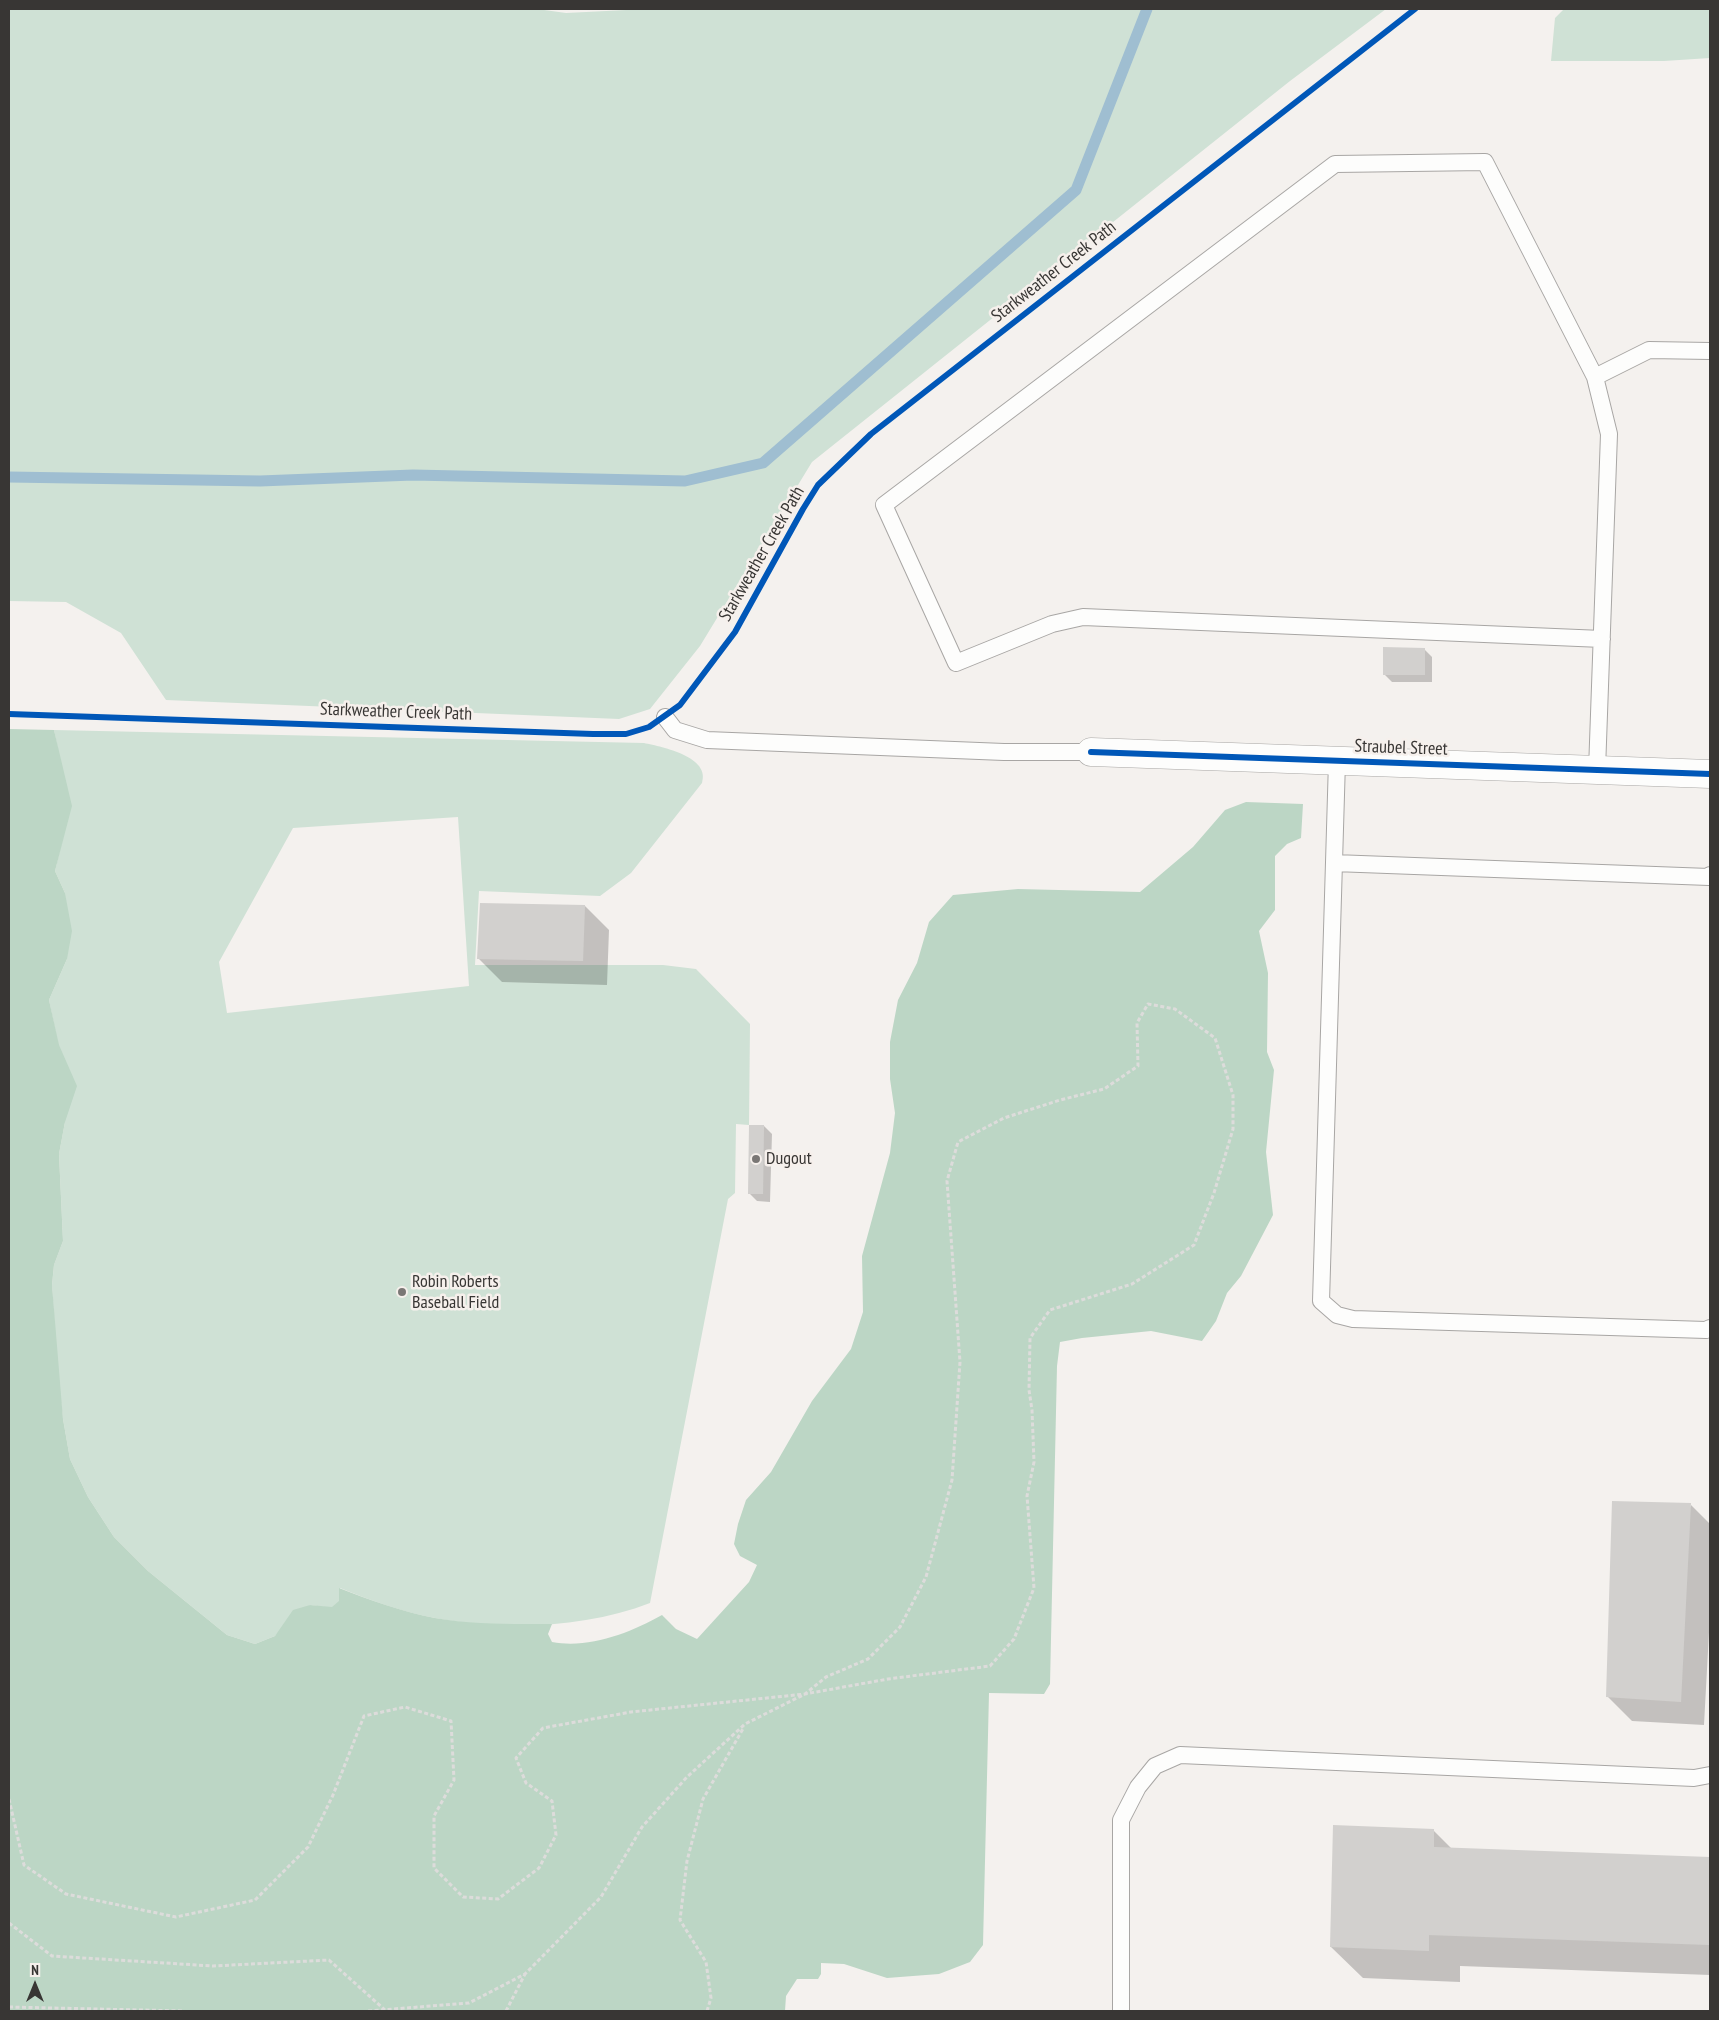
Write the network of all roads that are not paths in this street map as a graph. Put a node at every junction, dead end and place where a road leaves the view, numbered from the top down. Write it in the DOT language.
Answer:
graph roads {
  1 [pos="1710,351"];
  2 [pos="1595,377"];
  3 [pos="1602,639"];
  4 [pos="665,717"];
  5 [pos="1091,752"];
  6 [pos="1337,761"];
  7 [pos="1597,770"];
  8 [pos="1710,774"];
  9 [pos="1334,863"];
  10 [pos="1710,877"];
  11 [pos="1710,1328"];
  12 [pos="1710,1776"];
  13 [pos="1121,2011"];
  1 -- 2 [label="lane"];
  2 -- 3 [label="lane"];
  2 -- 3 [label="lane"];
  3 -- 7 [label="lane"];
  4 -- 5 [label="lane"];
  5 -- 6 [label="street, Straubel Street"];
  6 -- 7 [label="street, Straubel Street"];
  6 -- 9 [label="lane"];
  7 -- 8 [label="street, Straubel Street"];
  9 -- 10 [label="lane"];
  9 -- 11 [label="lane"];
  12 -- 13 [label="lane"];
}
